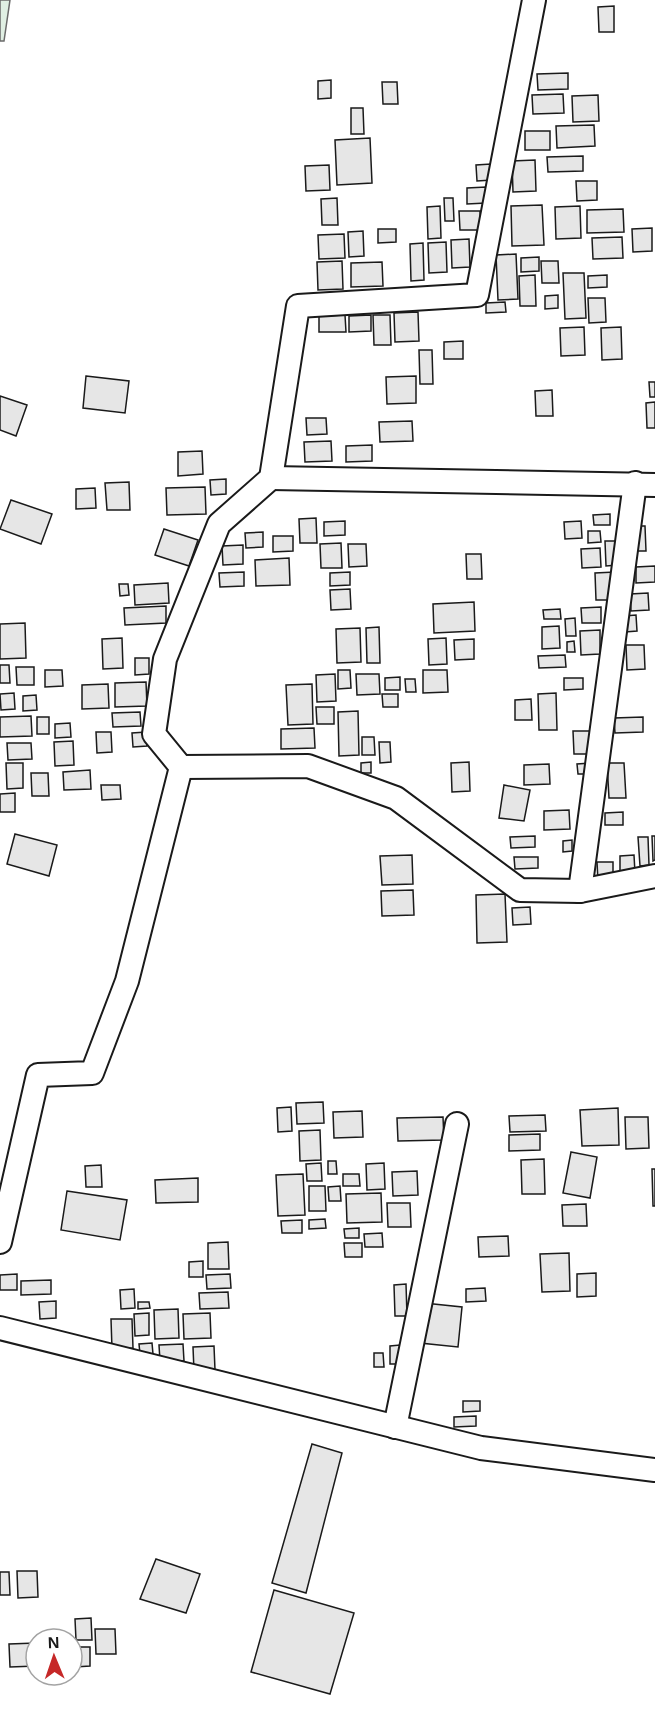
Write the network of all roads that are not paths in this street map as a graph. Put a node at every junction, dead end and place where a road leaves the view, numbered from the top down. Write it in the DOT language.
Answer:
graph roads {
  1 [pos="534,0"];
  2 [pos="271,478"];
  3 [pos="645,484"];
  4 [pos="181,767"];
  5 [pos="655,876"];
  6 [pos="580,891"];
  7 [pos="457,1124"];
  8 [pos="0,1242"];
  9 [pos="0,1328"];
  10 [pos="395,1427"];
  11 [pos="655,1470"];
  1 -- 2 [label="street"];
  2 -- 3 [label="street"];
  2 -- 4 [label="street"];
  3 -- 6 [label="street"];
  4 -- 6 [label="street"];
  4 -- 8 [label="street"];
  5 -- 6 [label="street"];
  7 -- 10 [label="street"];
  9 -- 10 [label="street"];
  10 -- 11 [label="street"];
}
